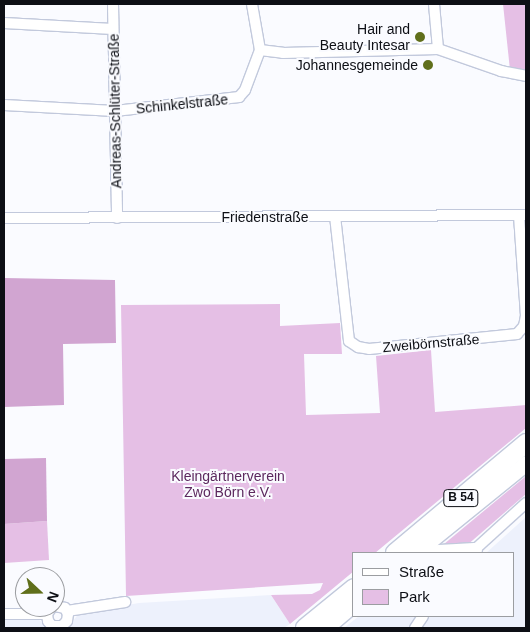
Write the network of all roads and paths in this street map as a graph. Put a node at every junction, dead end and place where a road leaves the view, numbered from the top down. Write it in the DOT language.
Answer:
graph roads {
  1 [pos="113,4"];
  2 [pos="252,4"];
  3 [pos="434,4"];
  4 [pos="4,23"];
  5 [pos="113,29"];
  6 [pos="438,49"];
  7 [pos="260,50"];
  8 [pos="526,76"];
  9 [pos="4,105"];
  10 [pos="115,111"];
  11 [pos="523,215"];
  12 [pos="334,216"];
  13 [pos="4,218"];
  14 [pos="117,218"];
  15 [pos="526,443"];
  16 [pos="526,463"];
  17 [pos="526,503"];
  18 [pos="396,552"];
  19 [pos="416,552"];
  20 [pos="473,552"];
  21 [pos="352,590"];
  22 [pos="125,602"];
  23 [pos="352,606"];
  24 [pos="67,611"];
  25 [pos="50,617"];
  26 [pos="422,617"];
  27 [pos="305,628"];
  28 [pos="324,628"];
  29 [pos="416,628"];
  1 -- 5 [label="street, Andreas-Schlüter-Straße"];
  2 -- 7 [label="street"];
  3 -- 6 [label="street"];
  4 -- 5 [label="street"];
  5 -- 10 [label="street, Andreas-Schlüter-Straße"];
  6 -- 7 [label="street"];
  6 -- 8 [label="street"];
  7 -- 10 [label="street, Schinkelstraße"];
  9 -- 10 [label="street"];
  10 -- 14 [label="street, Andreas-Schlüter-Straße"];
  11 -- 12 [label="street, Friedenstraße"];
  11 -- 12 [label="street, Zweibörnstraße"];
  12 -- 14 [label="street, Friedenstraße"];
  13 -- 14 [label="street, Friedenstraße"];
  15 -- 18 [label="highway, B 54"];
  16 -- 19 [label="main road, B 54"];
  17 -- 20 [label="street"];
  21 -- 27 [label="highway"];
  22 -- 24 [label="street"];
  23 -- 28 [label="highway"];
  24 -- 25 [label="street"];
  26 -- 29 [label="street"];
}
